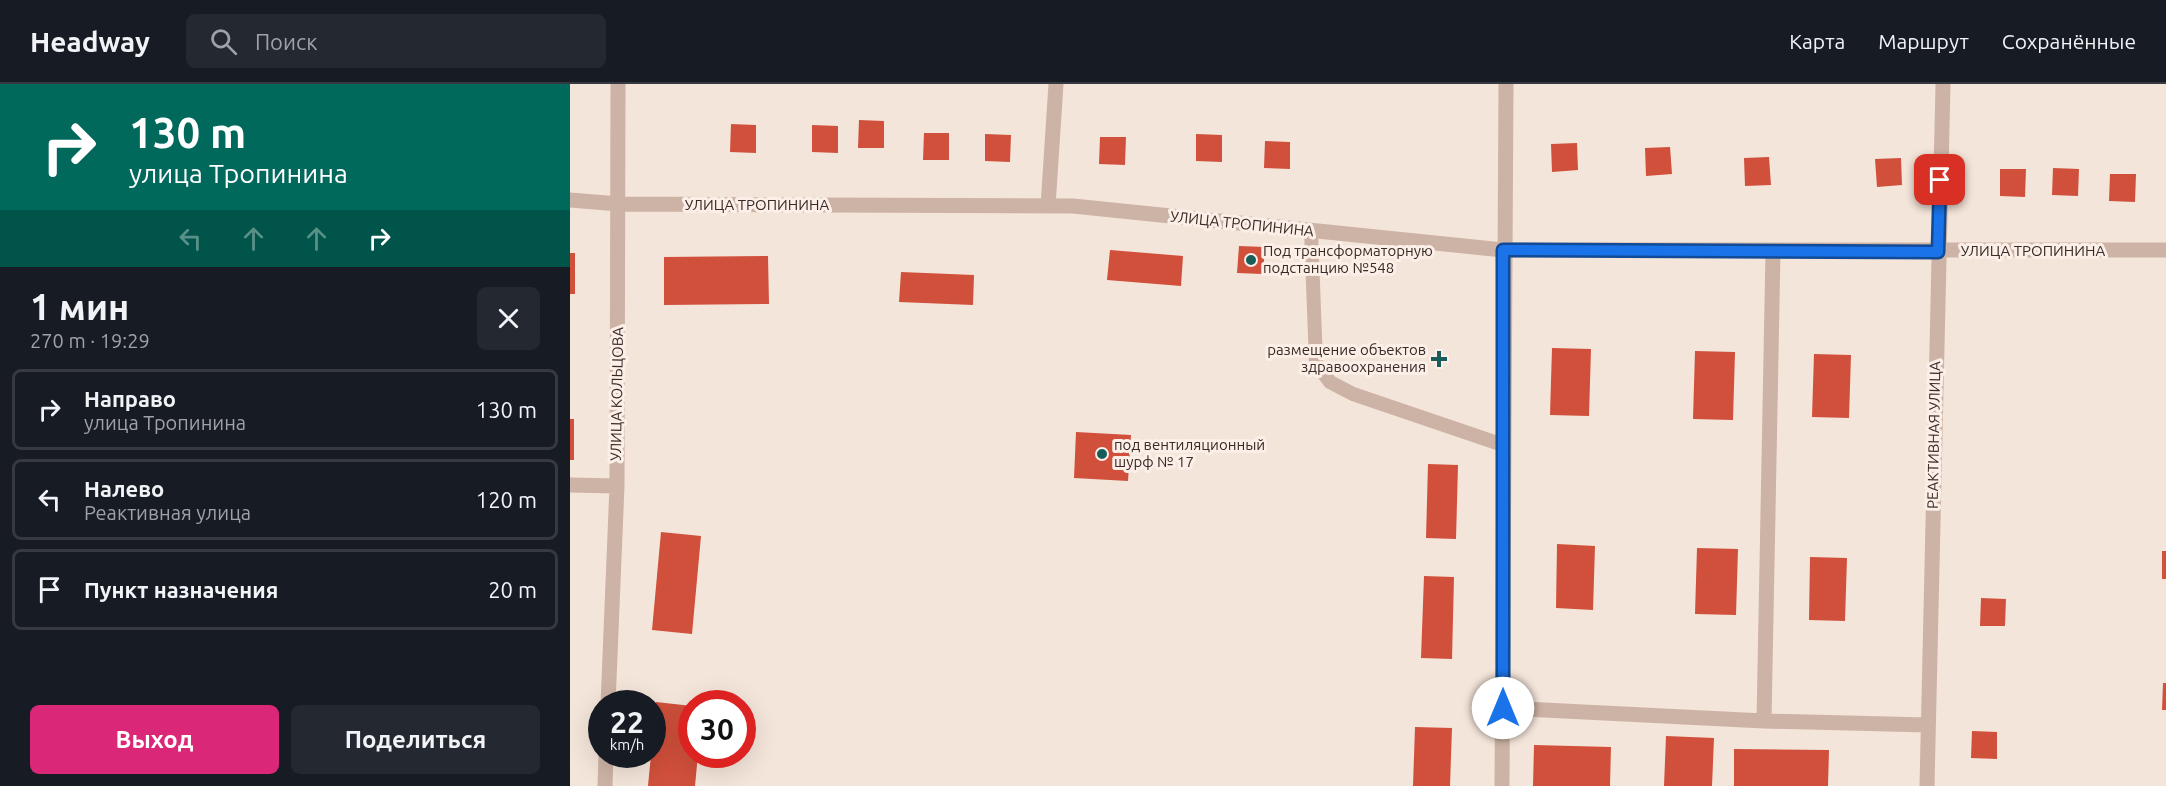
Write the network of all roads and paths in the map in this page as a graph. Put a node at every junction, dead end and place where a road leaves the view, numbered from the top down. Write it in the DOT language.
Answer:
graph roads {
  1 [pos="618,84"];
  2 [pos="1056,84"];
  3 [pos="1506,84"];
  4 [pos="1943,84"];
  5 [pos="570,200"];
  6 [pos="619,204"];
  7 [pos="1048,206"];
  8 [pos="1311,230"];
  9 [pos="1503,250"];
  10 [pos="2166,250"];
  11 [pos="1773,251"];
  12 [pos="1938,252"];
  13 [pos="1503,445"];
  14 [pos="570,485"];
  15 [pos="617,486"];
  16 [pos="609,690"];
  17 [pos="1503,708"];
  18 [pos="1764,721"];
  19 [pos="1928,725"];
  20 [pos="606,768"];
  21 [pos="605,786"];
  22 [pos="1502,786"];
  23 [pos="1927,786"];
  1 -- 6 [label="street, УЛИЦА КОЛЬЦОВА"];
  2 -- 7 [label="street"];
  3 -- 9 [label="street"];
  4 -- 12 [label="street, РЕАКТИВНАЯ УЛИЦА"];
  5 -- 6 [label="street, УЛИЦА ТРОПИНИНА"];
  6 -- 7 [label="street, УЛИЦА ТРОПИНИНА"];
  6 -- 15 [label="street, УЛИЦА КОЛЬЦОВА"];
  7 -- 8 [label="street, УЛИЦА ТРОПИНИНА"];
  8 -- 9 [label="street, УЛИЦА ТРОПИНИНА"];
  8 -- 13 [label="lane"];
  9 -- 11 [label="street, УЛИЦА ТРОПИНИНА"];
  9 -- 13 [label="street"];
  10 -- 12 [label="street, УЛИЦА ТРОПИНИНА"];
  11 -- 12 [label="street, УЛИЦА ТРОПИНИНА"];
  11 -- 18 [label="street"];
  12 -- 19 [label="street, РЕАКТИВНАЯ УЛИЦА"];
  13 -- 17 [label="street"];
  14 -- 15 [label="street"];
  15 -- 16 [label="street, УЛИЦА КОЛЬЦОВА"];
  17 -- 18 [label="street"];
  17 -- 22 [label="street"];
  18 -- 19 [label="street"];
  19 -- 23 [label="street, РЕАКТИВНАЯ УЛИЦА"];
  20 -- 21 [label="street"];
}
